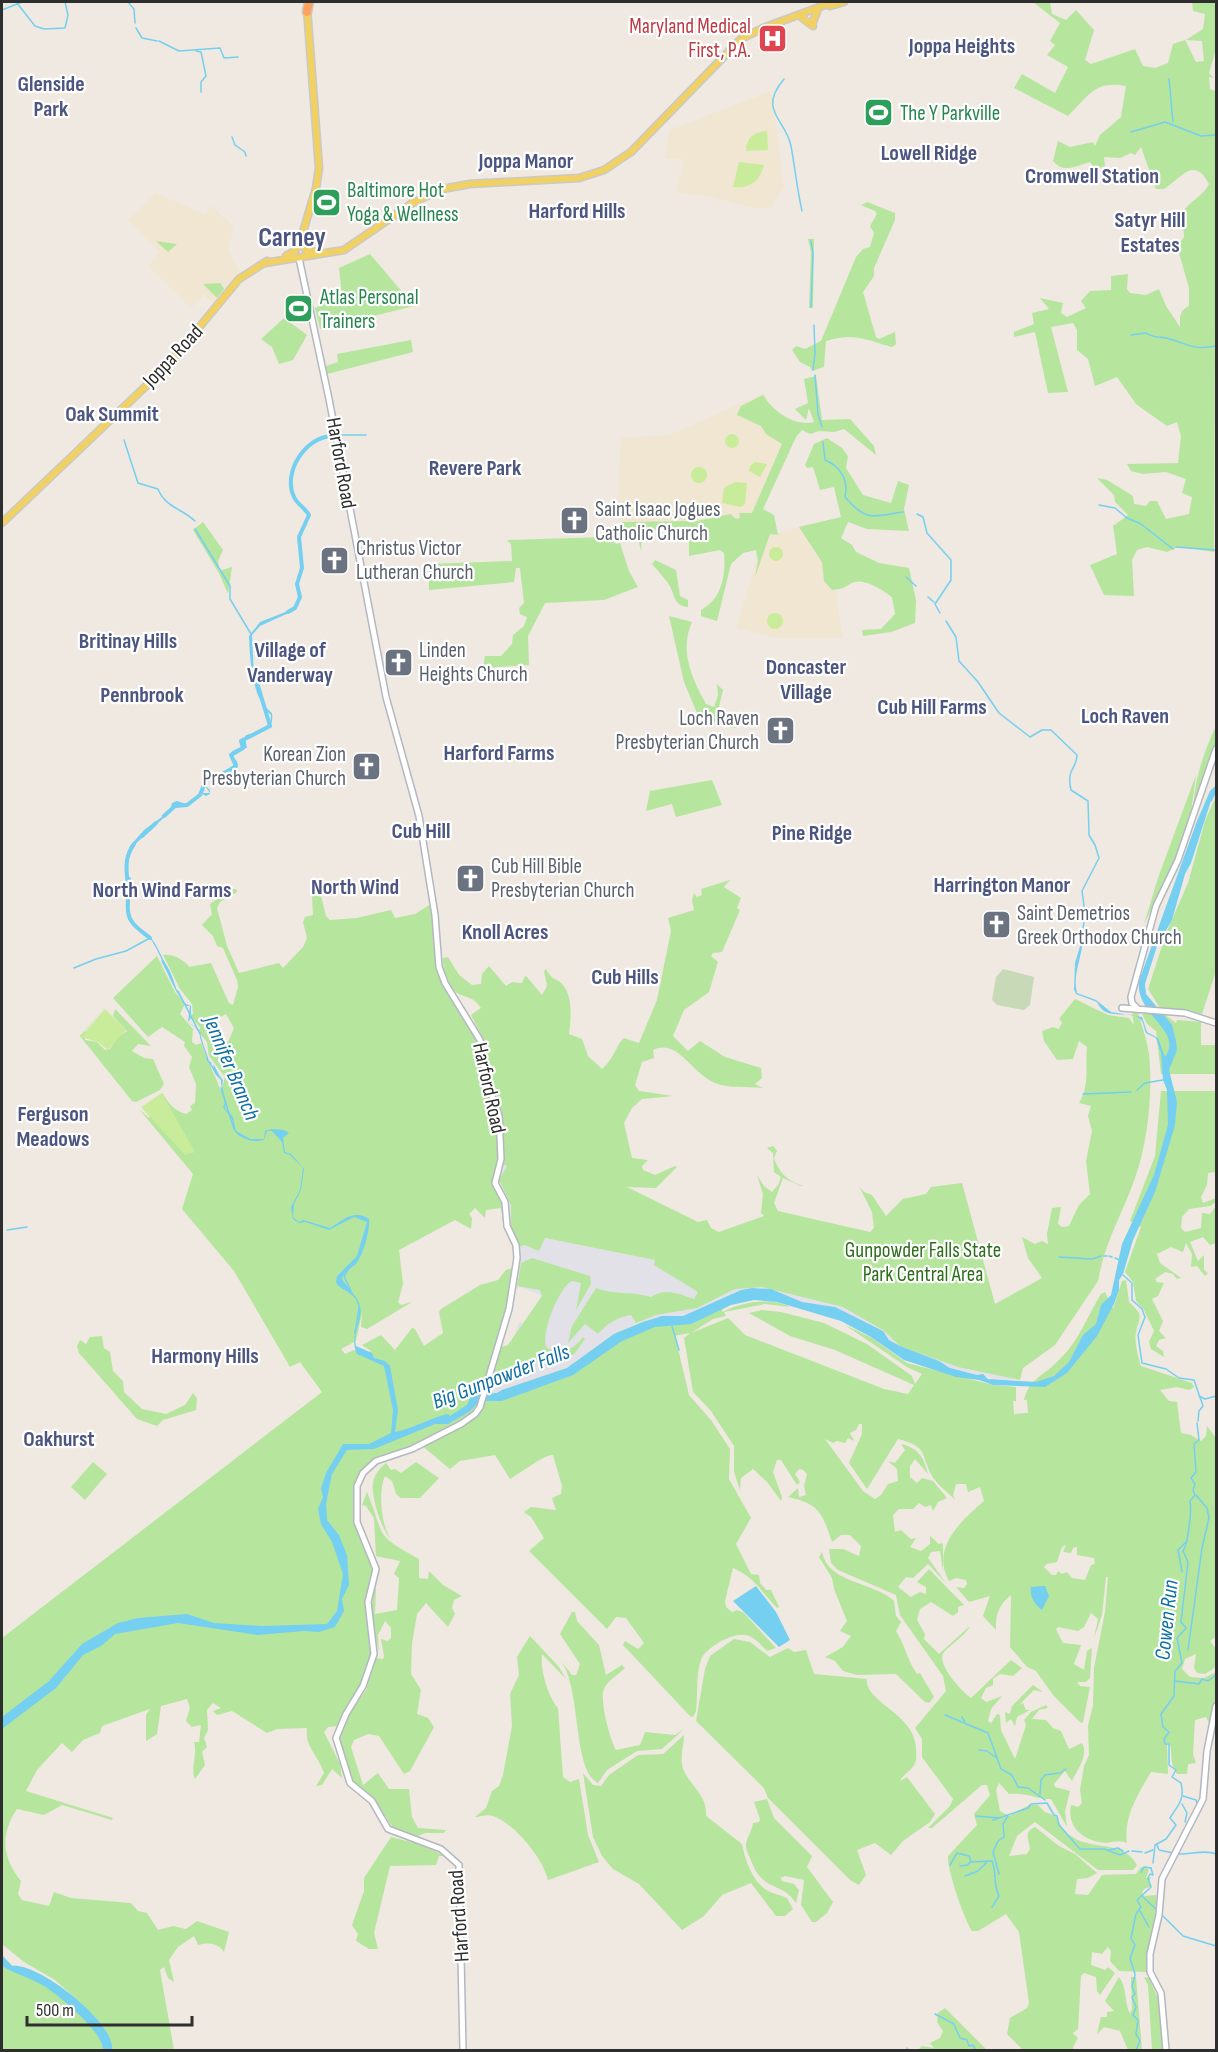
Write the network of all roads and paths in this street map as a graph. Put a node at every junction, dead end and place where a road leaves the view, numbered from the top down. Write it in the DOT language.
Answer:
graph roads {
  1 [pos="833,2"];
  2 [pos="844,2"];
  3 [pos="306,4"];
  4 [pos="817,12"];
  5 [pos="801,17"];
  6 [pos="739,43"];
  7 [pos="300,242"];
  8 [pos="349,246"];
  9 [pos="316,252"];
  10 [pos="286,256"];
  11 [pos="299,256"];
  12 [pos="265,263"];
  13 [pos="2,523"];
  14 [pos="1216,749"];
  15 [pos="1131,997"];
  16 [pos="1138,1008"];
  17 [pos="1216,1023"];
  18 [pos="1216,1706"];
  19 [pos="463,2050"];
  20 [pos="1166,2050"];
  1 -- 6 [label="main road"];
  2 -- 4 [label="main road"];
  3 -- 7 [label="main road, Harford Road"];
  4 -- 5 [label="main road"];
  4 -- 5 [label="main road"];
  5 -- 6 [label="main road"];
  6 -- 8 [label="main road"];
  7 -- 9 [label="main road"];
  7 -- 10 [label="main road"];
  7 -- 11 [label="main road, Harford Road"];
  8 -- 9 [label="main road"];
  8 -- 11 [label="main road"];
  9 -- 11 [label="main road"];
  10 -- 11 [label="main road, Joppa Road"];
  10 -- 12 [label="main road, Joppa Road"];
  11 -- 12 [label="main road, Joppa Road"];
  11 -- 19 [label="main road, Harford Road"];
  12 -- 13 [label="main road, Joppa Road"];
  14 -- 15 [label="main road"];
  15 -- 16 [label="main road"];
  15 -- 16 [label="main road"];
  16 -- 17 [label="main road"];
  18 -- 20 [label="main road"];
}
